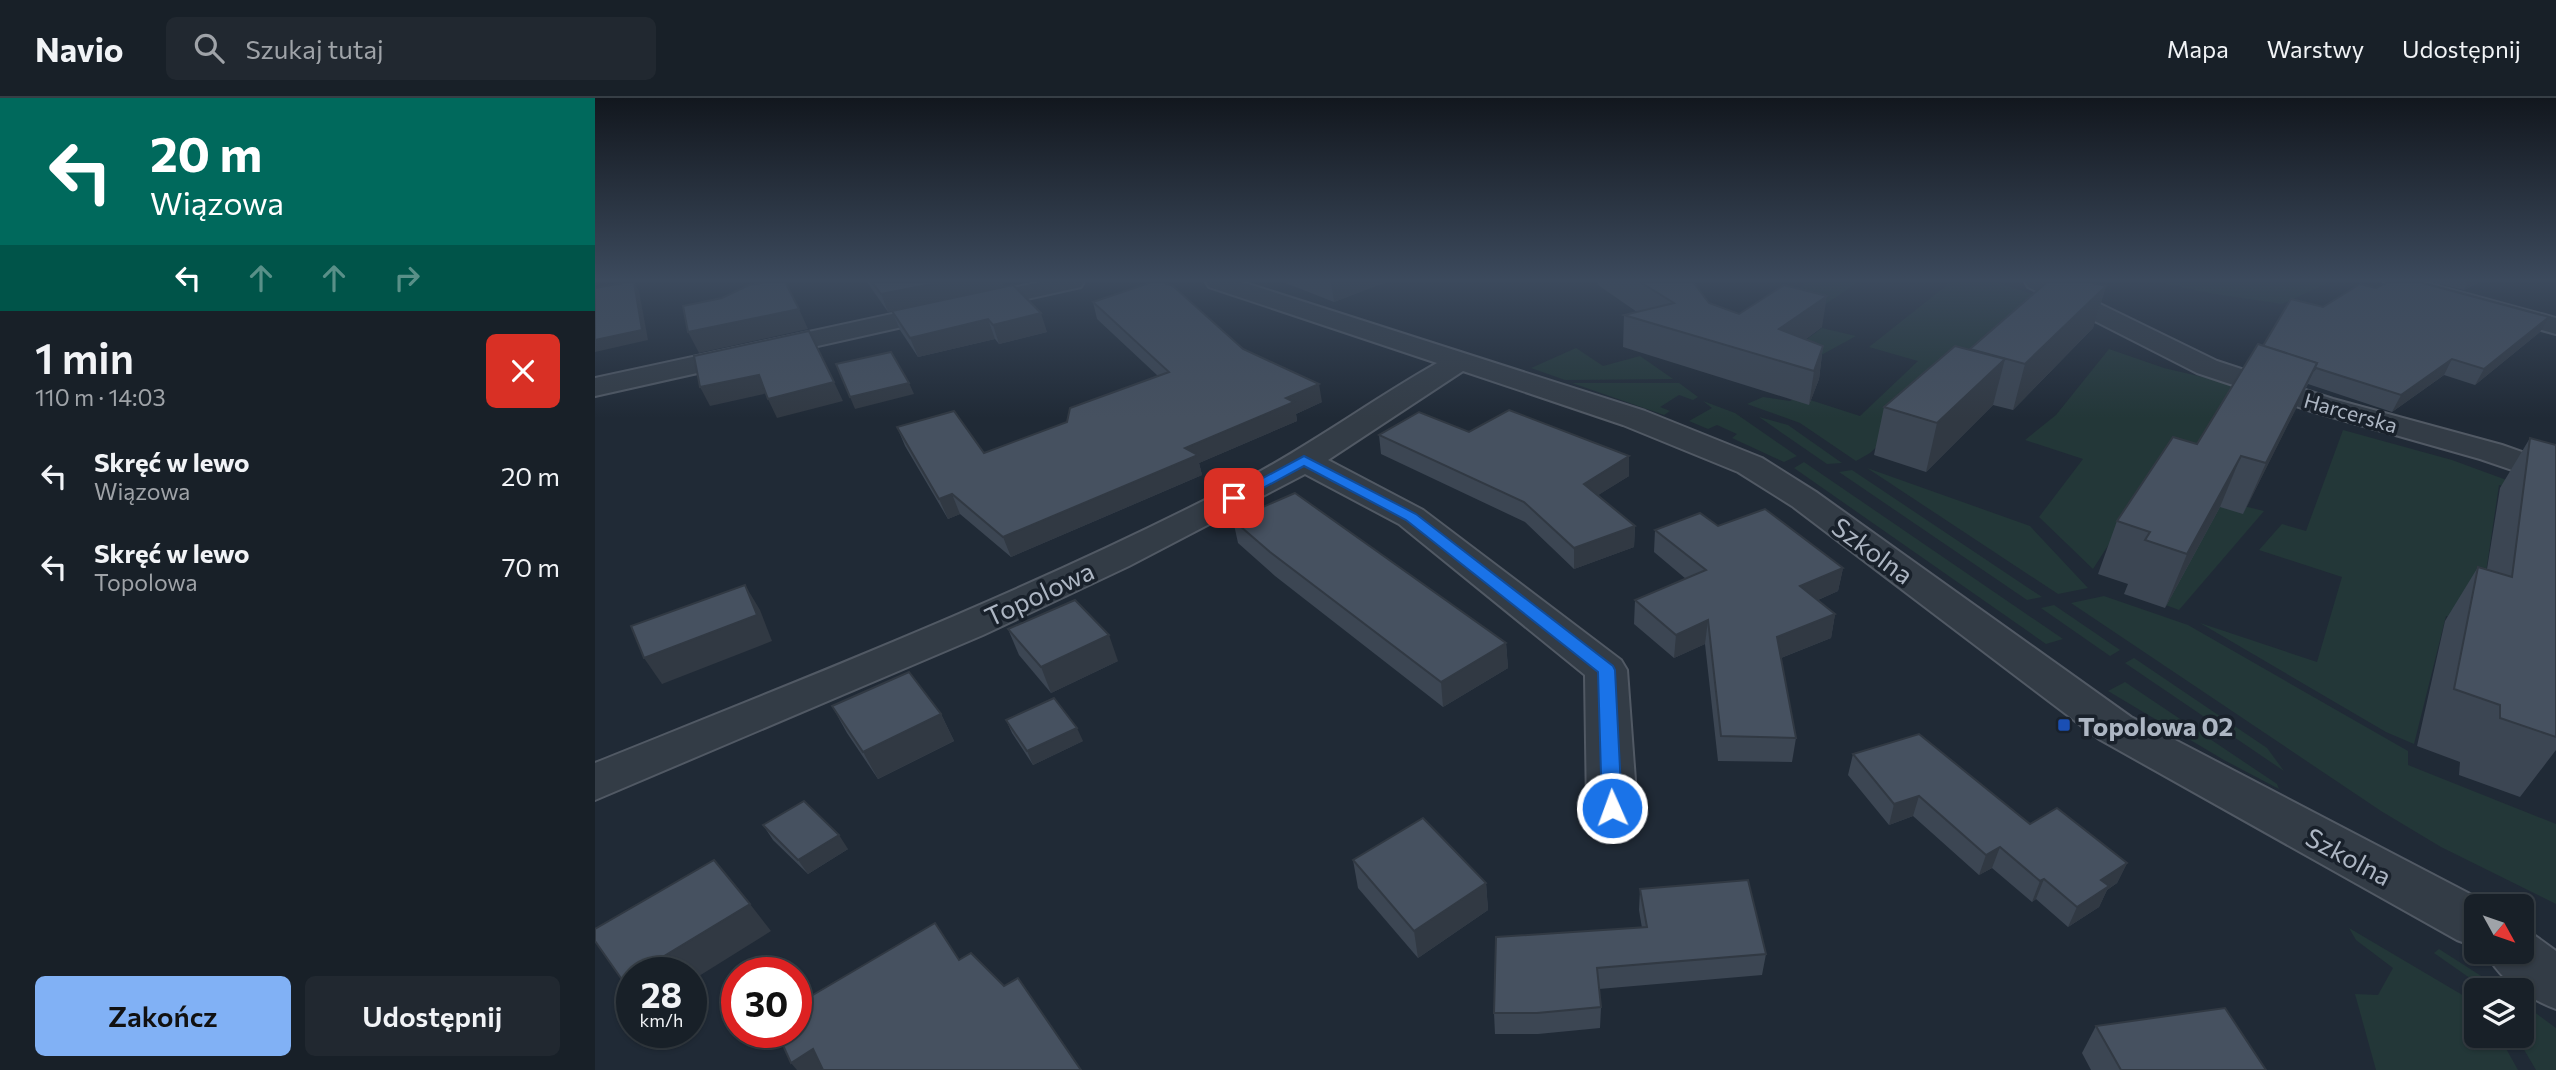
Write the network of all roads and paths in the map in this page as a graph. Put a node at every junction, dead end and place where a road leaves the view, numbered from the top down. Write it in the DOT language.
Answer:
graph roads {
  1 [pos="866,327"];
  2 [pos="1358,327"];
  3 [pos="2128,327"];
  4 [pos="1461,361"];
  5 [pos="595,387"];
  6 [pos="1304,460"];
  7 [pos="2556,475"];
  8 [pos="595,782"];
  9 [pos="1612,808"];
  10 [pos="2464,918"];
  11 [pos="2534,953"];
  12 [pos="2530,964"];
  13 [pos="2556,964"];
  14 [pos="2556,983"];
  1 -- 5 [label="street"];
  2 -- 4 [label="street, Szkolna"];
  3 -- 7 [label="street, Harcerska"];
  4 -- 6 [label="street, Topolowa"];
  4 -- 10 [label="street, Szkolna"];
  6 -- 8 [label="street, Topolowa"];
  6 -- 9 [label="street"];
  11 -- 13 [label="street"];
  12 -- 14 [label="street"];
}
